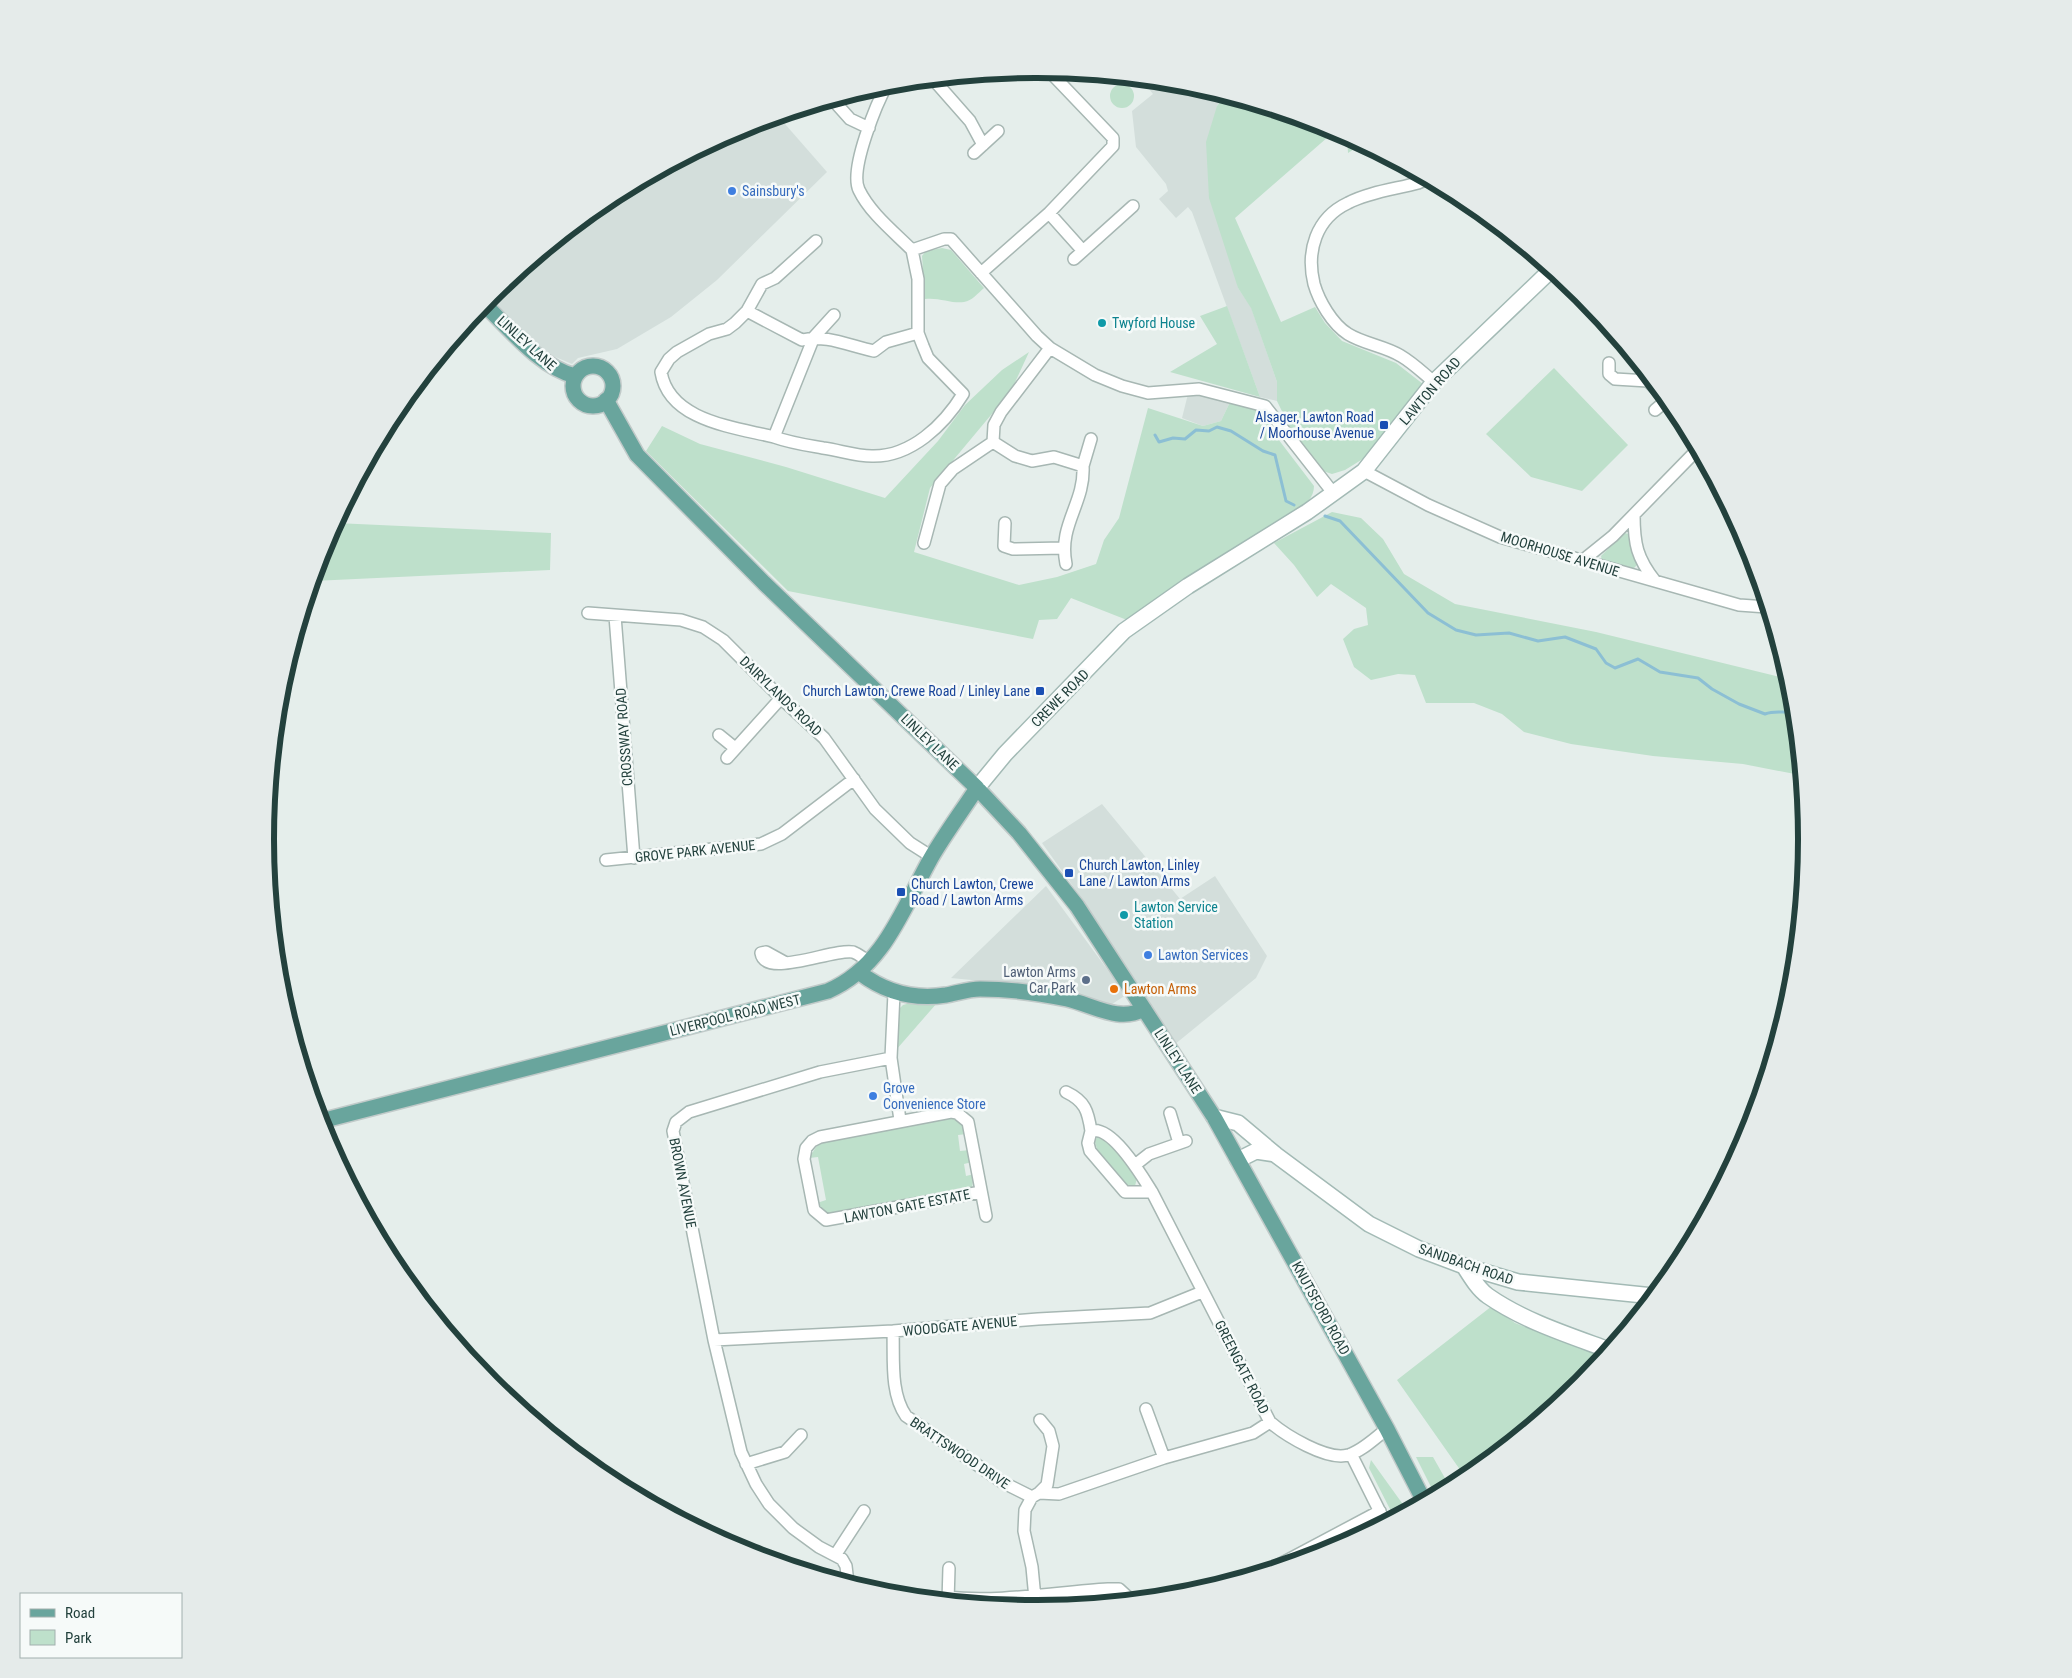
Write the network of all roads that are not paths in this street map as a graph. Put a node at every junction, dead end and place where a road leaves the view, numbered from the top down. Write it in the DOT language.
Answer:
graph roads {
  1 [pos="1056,78"];
  2 [pos="937,84"];
  3 [pos="883,93"];
  4 [pos="836,104"];
  5 [pos="869,128"];
  6 [pos="998,131"];
  7 [pos="1420,182"];
  8 [pos="1133,206"];
  9 [pos="1049,213"];
  10 [pos="816,242"];
  11 [pos="912,250"];
  12 [pos="1083,251"];
  13 [pos="1074,259"];
  14 [pos="981,273"];
  15 [pos="1547,274"];
  16 [pos="490,309"];
  17 [pos="747,311"];
  18 [pos="834,315"];
  19 [pos="918,333"];
  20 [pos="814,337"];
  21 [pos="1050,348"];
  22 [pos="1609,363"];
  23 [pos="575,376"];
  24 [pos="1643,379"];
  25 [pos="1434,382"];
  26 [pos="606,400"];
  27 [pos="1661,405"];
  28 [pos="1655,410"];
  29 [pos="774,437"];
  30 [pos="1091,439"];
  31 [pos="993,442"];
  32 [pos="1693,455"];
  33 [pos="1083,466"];
  34 [pos="1364,471"];
  35 [pos="1334,494"];
  36 [pos="1634,514"];
  37 [pos="1005,523"];
  38 [pos="924,543"];
  39 [pos="1063,548"];
  40 [pos="1582,561"];
  41 [pos="1066,564"];
  42 [pos="1655,581"];
  43 [pos="1761,607"];
  44 [pos="588,613"];
  45 [pos="615,616"];
  46 [pos="781,698"];
  47 [pos="719,735"];
  48 [pos="735,748"];
  49 [pos="727,758"];
  50 [pos="854,779"];
  51 [pos="977,788"];
  52 [pos="932,857"];
  53 [pos="634,858"];
  54 [pos="606,860"];
  55 [pos="786,963"];
  56 [pos="864,968"];
  57 [pos="894,992"];
  58 [pos="1144,1009"];
  59 [pos="892,1058"];
  60 [pos="1066,1092"];
  61 [pos="1170,1112"];
  62 [pos="1214,1117"];
  63 [pos="328,1120"];
  64 [pos="900,1120"];
  65 [pos="1091,1131"];
  66 [pos="1276,1155"];
  67 [pos="1238,1160"];
  68 [pos="1135,1165"];
  69 [pos="981,1192"];
  70 [pos="1152,1192"];
  71 [pos="986,1216"];
  72 [pos="1464,1266"];
  73 [pos="1518,1282"];
  74 [pos="1202,1292"];
  75 [pos="1646,1295"];
  76 [pos="1508,1308"];
  77 [pos="893,1331"];
  78 [pos="714,1340"];
  79 [pos="1602,1348"];
  80 [pos="1146,1409"];
  81 [pos="1040,1420"];
  82 [pos="1270,1422"];
  83 [pos="1387,1429"];
  84 [pos="801,1435"];
  85 [pos="1351,1454"];
  86 [pos="1164,1458"];
  87 [pos="746,1464"];
  88 [pos="1036,1495"];
  89 [pos="1421,1495"];
  90 [pos="1380,1511"];
  91 [pos="864,1512"];
  92 [pos="1383,1517"];
  93 [pos="1339,1537"];
  94 [pos="836,1554"];
  95 [pos="949,1568"];
  96 [pos="847,1577"];
  97 [pos="1035,1594"];
  98 [pos="948,1595"];
  99 [pos="1126,1595"];
  100 [pos="977,1598"];
  101 [pos="1035,1600"];
  1 -- 9 [label="street"];
  2 -- 6 [label="street"];
  3 -- 5 [label="street"];
  4 -- 5 [label="street"];
  5 -- 11 [label="street"];
  7 -- 25 [label="street"];
  8 -- 12 [label="street"];
  9 -- 12 [label="street"];
  9 -- 14 [label="street"];
  10 -- 17 [label="street"];
  11 -- 14 [label="street"];
  11 -- 19 [label="street"];
  12 -- 13 [label="street"];
  14 -- 21 [label="street"];
  15 -- 25 [label="main road, LAWTON ROAD"];
  16 -- 23 [label="main road, LINLEY LANE"];
  17 -- 20 [label="street"];
  17 -- 29 [label="street"];
  18 -- 20 [label="street"];
  19 -- 20 [label="street"];
  19 -- 29 [label="street"];
  20 -- 29 [label="street"];
  21 -- 31 [label="street"];
  21 -- 35 [label="street"];
  22 -- 24 [label="street"];
  23 -- 26 [label="main road"];
  23 -- 26 [label="main road"];
  25 -- 34 [label="main road, LAWTON ROAD"];
  26 -- 51 [label="main road, LINLEY LANE"];
  27 -- 28 [label="street"];
  30 -- 33 [label="street"];
  31 -- 33 [label="street"];
  31 -- 38 [label="street"];
  32 -- 36 [label="street"];
  33 -- 39 [label="street"];
  34 -- 35 [label="main road, LAWTON ROAD"];
  34 -- 40 [label="street, MOORHOUSE AVENUE"];
  35 -- 51 [label="main road, CREWE ROAD"];
  36 -- 40 [label="street"];
  36 -- 42 [label="street"];
  37 -- 39 [label="street"];
  39 -- 41 [label="street"];
  40 -- 42 [label="street, MOORHOUSE AVENUE"];
  42 -- 43 [label="street, MOORHOUSE AVENUE"];
  44 -- 45 [label="street, DAIRYLANDS ROAD"];
  45 -- 46 [label="street, DAIRYLANDS ROAD"];
  45 -- 53 [label="street, CROSSWAY ROAD"];
  46 -- 48 [label="street"];
  46 -- 50 [label="street, DAIRYLANDS ROAD"];
  47 -- 48 [label="street"];
  48 -- 49 [label="street"];
  50 -- 52 [label="street, DAIRYLANDS ROAD"];
  50 -- 53 [label="street, GROVE PARK AVENUE"];
  51 -- 52 [label="main road, CREWE ROAD"];
  51 -- 58 [label="main road, LINLEY LANE"];
  52 -- 56 [label="main road, CREWE ROAD"];
  53 -- 54 [label="street, GROVE PARK AVENUE"];
  55 -- 56 [label="street"];
  56 -- 57 [label="main road"];
  56 -- 63 [label="main road, LIVERPOOL ROAD WEST"];
  57 -- 58 [label="main road"];
  57 -- 59 [label="street"];
  58 -- 62 [label="main road, LINLEY LANE"];
  59 -- 64 [label="street"];
  59 -- 78 [label="street, BROWN AVENUE"];
  60 -- 65 [label="street"];
  61 -- 68 [label="street"];
  62 -- 66 [label="main road, SANDBACH ROAD"];
  62 -- 67 [label="main road, KNUTSFORD ROAD"];
  64 -- 69 [label="street, LAWTON GATE ESTATE"];
  64 -- 69 [label="street, LAWTON GATE ESTATE"];
  65 -- 68 [label="street, GREENGATE ROAD"];
  65 -- 70 [label="street"];
  66 -- 67 [label="main road"];
  66 -- 72 [label="main road, SANDBACH ROAD"];
  67 -- 83 [label="main road, KNUTSFORD ROAD"];
  68 -- 70 [label="street, GREENGATE ROAD"];
  69 -- 71 [label="street, LAWTON GATE ESTATE"];
  70 -- 74 [label="street, GREENGATE ROAD"];
  72 -- 73 [label="main road, SANDBACH ROAD"];
  72 -- 76 [label="main road"];
  73 -- 75 [label="main road, SANDBACH ROAD"];
  73 -- 76 [label="main road"];
  74 -- 77 [label="street, WOODGATE AVENUE"];
  74 -- 82 [label="street, GREENGATE ROAD"];
  76 -- 79 [label="main road"];
  77 -- 78 [label="street, WOODGATE AVENUE"];
  77 -- 88 [label="street, BRATTSWOOD DRIVE"];
  78 -- 87 [label="street, BROWN AVENUE"];
  80 -- 86 [label="street"];
  81 -- 88 [label="street"];
  82 -- 85 [label="street, GREENGATE ROAD"];
  82 -- 86 [label="street, BRATTSWOOD DRIVE"];
  83 -- 85 [label="street"];
  83 -- 89 [label="main road, KNUTSFORD ROAD"];
  84 -- 87 [label="street"];
  85 -- 90 [label="street"];
  86 -- 88 [label="street, BRATTSWOOD DRIVE"];
  87 -- 94 [label="street, BROWN AVENUE"];
  88 -- 97 [label="street"];
  90 -- 92 [label="street"];
  90 -- 93 [label="street"];
  91 -- 94 [label="street"];
  94 -- 96 [label="street"];
  95 -- 98 [label="street"];
  97 -- 99 [label="street"];
  97 -- 100 [label="street"];
  97 -- 101 [label="street"];
}
